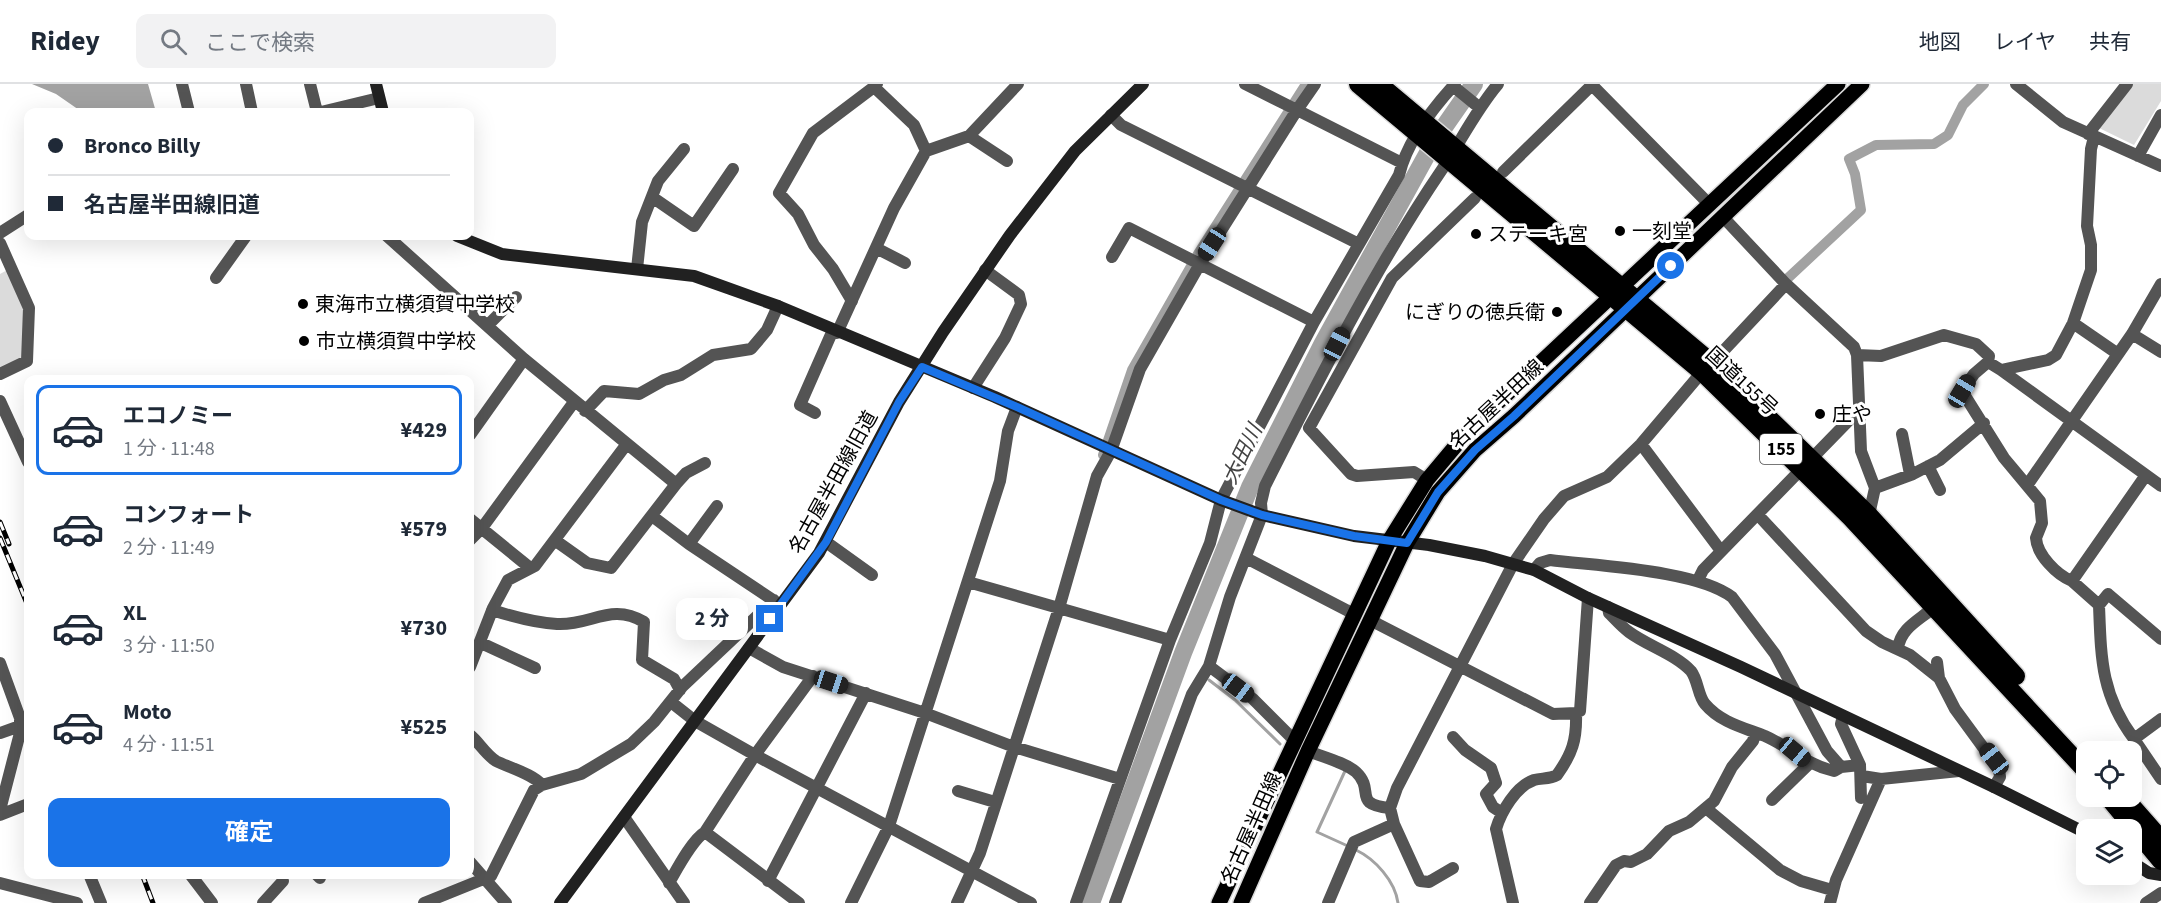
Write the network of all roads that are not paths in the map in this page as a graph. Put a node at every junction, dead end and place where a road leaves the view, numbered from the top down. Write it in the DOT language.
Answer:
graph roads {
  1 [pos="182,84"];
  2 [pos="246,84"];
  3 [pos="310,84"];
  4 [pos="376,84"];
  5 [pos="1018,84"];
  6 [pos="1143,84"];
  7 [pos="1245,84"];
  8 [pos="1315,84"];
  9 [pos="1358,84"];
  10 [pos="1379,84"];
  11 [pos="1498,84"];
  12 [pos="1592,84"];
  13 [pos="1838,84"];
  14 [pos="1862,84"];
  15 [pos="2016,84"];
  16 [pos="2127,84"];
  17 [pos="876,85"];
  18 [pos="1454,86"];
  19 [pos="379,98"];
  20 [pos="1475,104"];
  21 [pos="188,108"];
  22 [pos="251,108"];
  23 [pos="318,108"];
  24 [pos="336,108"];
  25 [pos="381,108"];
  26 [pos="1297,110"];
  27 [pos="1111,115"];
  28 [pos="2161,115"];
  29 [pos="1420,131"];
  30 [pos="969,136"];
  31 [pos="2091,136"];
  32 [pos="684,148"];
  33 [pos="926,151"];
  34 [pos="1450,152"];
  35 [pos="2138,156"];
  36 [pos="1007,161"];
  37 [pos="1402,163"];
  38 [pos="2161,166"];
  39 [pos="733,170"];
  40 [pos="1503,172"];
  41 [pos="1249,187"];
  42 [pos="652,197"];
  43 [pos="1475,198"];
  44 [pos="1710,205"];
  45 [pos="1723,217"];
  46 [pos="24,218"];
  47 [pos="0,233"];
  48 [pos="241,240"];
  49 [pos="392,240"];
  50 [pos="467,240"];
  51 [pos="0,243"];
  52 [pos="1359,244"];
  53 [pos="876,248"];
  54 [pos="1112,257"];
  55 [pos="905,263"];
  56 [pos="1200,264"];
  57 [pos="637,269"];
  58 [pos="986,270"];
  59 [pos="216,278"];
  60 [pos="1786,284"];
  61 [pos="2161,284"];
  62 [pos="516,297"];
  63 [pos="1625,298"];
  64 [pos="852,301"];
  65 [pos="778,306"];
  66 [pos="1314,322"];
  67 [pos="2073,323"];
  68 [pos="488,325"];
  69 [pos="835,332"];
  70 [pos="2132,334"];
  71 [pos="2161,352"];
  72 [pos="2118,354"];
  73 [pos="1857,355"];
  74 [pos="524,359"];
  75 [pos="1988,362"];
  76 [pos="922,367"];
  77 [pos="1707,367"];
  78 [pos="2001,370"];
  79 [pos="0,375"];
  80 [pos="973,388"];
  81 [pos="0,401"];
  82 [pos="574,402"];
  83 [pos="1017,407"];
  84 [pos="585,411"];
  85 [pos="1857,412"];
  86 [pos="815,413"];
  87 [pos="2071,422"];
  88 [pos="1984,423"];
  89 [pos="474,429"];
  90 [pos="1902,434"];
  91 [pos="1641,444"];
  92 [pos="626,445"];
  93 [pos="1111,451"];
  94 [pos="24,453"];
  95 [pos="705,463"];
  96 [pos="1808,465"];
  97 [pos="1928,466"];
  98 [pos="1910,474"];
  99 [pos="2146,475"];
  100 [pos="1427,480"];
  101 [pos="676,484"];
  102 [pos="2028,484"];
  103 [pos="2161,486"];
  104 [pos="1875,488"];
  105 [pos="1940,490"];
  106 [pos="1225,501"];
  107 [pos="717,506"];
  108 [pos="1256,513"];
  109 [pos="652,516"];
  110 [pos="1759,516"];
  111 [pos="1869,516"];
  112 [pos="474,522"];
  113 [pos="482,528"];
  114 [pos="474,536"];
  115 [pos="556,541"];
  116 [pos="1389,541"];
  117 [pos="826,542"];
  118 [pos="1407,543"];
  119 [pos="689,544"];
  120 [pos="1721,551"];
  121 [pos="1246,558"];
  122 [pos="1513,564"];
  123 [pos="529,567"];
  124 [pos="1534,570"];
  125 [pos="872,575"];
  126 [pos="1698,580"];
  127 [pos="2072,581"];
  128 [pos="968,582"];
  129 [pos="1588,598"];
  130 [pos="777,602"];
  131 [pos="2099,605"];
  132 [pos="1608,607"];
  133 [pos="1934,607"];
  134 [pos="1059,608"];
  135 [pos="492,610"];
  136 [pos="1354,614"];
  137 [pos="1370,621"];
  138 [pos="2161,639"];
  139 [pos="1170,640"];
  140 [pos="481,643"];
  141 [pos="749,648"];
  142 [pos="1898,648"];
  143 [pos="474,658"];
  144 [pos="1937,662"];
  145 [pos="0,663"];
  146 [pos="1459,665"];
  147 [pos="1209,666"];
  148 [pos="535,668"];
  149 [pos="813,676"];
  150 [pos="1939,678"];
  151 [pos="680,690"];
  152 [pos="866,693"];
  153 [pos="1795,693"];
  154 [pos="670,702"];
  155 [pos="925,713"];
  156 [pos="1576,713"];
  157 [pos="1843,716"];
  158 [pos="2161,718"];
  159 [pos="695,721"];
  160 [pos="20,726"];
  161 [pos="0,733"];
  162 [pos="1755,734"];
  163 [pos="1453,736"];
  164 [pos="474,739"];
  165 [pos="2134,739"];
  166 [pos="1295,741"];
  167 [pos="2076,744"];
  168 [pos="1014,747"];
  169 [pos="1308,751"];
  170 [pos="755,755"];
  171 [pos="2076,760"];
  172 [pos="1809,764"];
  173 [pos="1841,767"];
  174 [pos="1861,771"];
  175 [pos="1959,771"];
  176 [pos="1120,779"];
  177 [pos="1881,779"];
  178 [pos="2161,779"];
  179 [pos="542,785"];
  180 [pos="1994,787"];
  181 [pos="818,788"];
  182 [pos="958,791"];
  183 [pos="1861,798"];
  184 [pos="1773,800"];
  185 [pos="995,802"];
  186 [pos="24,805"];
  187 [pos="2116,807"];
  188 [pos="2133,807"];
  189 [pos="1390,808"];
  190 [pos="1707,808"];
  191 [pos="0,812"];
  192 [pos="1502,813"];
  193 [pos="624,817"];
  194 [pos="1394,824"];
  195 [pos="889,826"];
  196 [pos="2076,828"];
  197 [pos="705,832"];
  198 [pos="2161,839"];
  199 [pos="2161,861"];
  200 [pos="474,867"];
  201 [pos="1453,868"];
  202 [pos="2142,868"];
  203 [pos="972,872"];
  204 [pos="2161,875"];
  205 [pos="483,877"];
  206 [pos="91,879"];
  207 [pos="194,879"];
  208 [pos="281,879"];
  209 [pos="768,880"];
  210 [pos="0,883"];
  211 [pos="669,883"];
  212 [pos="2161,893"];
  213 [pos="1831,897"];
  214 [pos="785,899"];
  215 [pos="77,903"];
  216 [pos="101,903"];
  217 [pos="212,903"];
  218 [pos="263,903"];
  219 [pos="424,903"];
  220 [pos="506,903"];
  221 [pos="560,903"];
  222 [pos="684,903"];
  223 [pos="798,903"];
  224 [pos="850,903"];
  225 [pos="957,903"];
  226 [pos="1031,903"];
  227 [pos="1076,903"];
  228 [pos="1116,903"];
  229 [pos="1219,903"];
  230 [pos="1241,903"];
  231 [pos="1328,903"];
  232 [pos="1513,903"];
  233 [pos="1590,903"];
  234 [pos="2145,903"];
  1 -- 21 [label="street"];
  2 -- 22 [label="street"];
  3 -- 23 [label="street"];
  4 -- 19 [label="street"];
  5 -- 30 [label="street"];
  6 -- 27 [label="street, 名古屋半田線旧道"];
  7 -- 26 [label="street"];
  8 -- 26 [label="street"];
  9 -- 29 [label="highway, 国道155号 / 155"];
  10 -- 29 [label="highway, 国道155号 / 155"];
  11 -- 34 [label="street"];
  12 -- 40 [label="street"];
  12 -- 44 [label="street"];
  13 -- 44 [label="main road, 名古屋半田線"];
  14 -- 45 [label="main road, 名古屋半田線"];
  15 -- 31 [label="street"];
  16 -- 31 [label="street"];
  17 -- 33 [label="street"];
  17 -- 64 [label="street"];
  18 -- 20 [label="street"];
  18 -- 29 [label="street"];
  19 -- 24 [label="street"];
  19 -- 25 [label="street"];
  26 -- 37 [label="street"];
  26 -- 41 [label="street"];
  27 -- 41 [label="street"];
  27 -- 58 [label="street, 名古屋半田線旧道"];
  28 -- 35 [label="street"];
  29 -- 34 [label="highway, 国道155号 / 155"];
  29 -- 37 [label="street"];
  30 -- 33 [label="street"];
  30 -- 36 [label="street"];
  31 -- 35 [label="street"];
  31 -- 67 [label="street"];
  32 -- 42 [label="street"];
  33 -- 53 [label="street"];
  34 -- 63 [label="highway, 国道155号 / 155"];
  34 -- 108 [label="street"];
  35 -- 38 [label="street"];
  37 -- 52 [label="street"];
  39 -- 42 [label="street"];
  41 -- 52 [label="street"];
  41 -- 56 [label="street"];
  42 -- 57 [label="street"];
  43 -- 100 [label="street"];
  44 -- 63 [label="main road, 名古屋半田線"];
  45 -- 60 [label="street"];
  45 -- 63 [label="main road, 名古屋半田線"];
  46 -- 47 [label="street"];
  48 -- 59 [label="street"];
  49 -- 68 [label="street"];
  50 -- 57 [label="street"];
  51 -- 79 [label="street"];
  52 -- 66 [label="street"];
  53 -- 55 [label="street"];
  53 -- 64 [label="street"];
  54 -- 56 [label="street"];
  56 -- 66 [label="street"];
  56 -- 93 [label="street"];
  57 -- 65 [label="street"];
  58 -- 76 [label="street, 名古屋半田線旧道"];
  58 -- 80 [label="street"];
  60 -- 73 [label="street"];
  60 -- 77 [label="street"];
  61 -- 70 [label="street"];
  62 -- 68 [label="street"];
  63 -- 77 [label="highway, 国道155号 / 155"];
  63 -- 100 [label="main road, 名古屋半田線"];
  63 -- 118 [label="main road, 名古屋半田線"];
  64 -- 69 [label="street"];
  65 -- 69 [label="street"];
  65 -- 84 [label="street"];
  66 -- 106 [label="street"];
  67 -- 72 [label="street"];
  67 -- 78 [label="street"];
  68 -- 74 [label="street"];
  69 -- 76 [label="street"];
  69 -- 86 [label="street"];
  70 -- 71 [label="street"];
  70 -- 72 [label="street"];
  72 -- 87 [label="street"];
  73 -- 75 [label="street"];
  73 -- 85 [label="street"];
  74 -- 82 [label="street"];
  74 -- 89 [label="street"];
  75 -- 78 [label="street"];
  75 -- 88 [label="street"];
  76 -- 80 [label="street"];
  76 -- 117 [label="street, 名古屋半田線旧道"];
  77 -- 91 [label="street"];
  77 -- 96 [label="highway, 国道155号 / 155"];
  78 -- 87 [label="street"];
  80 -- 83 [label="street"];
  81 -- 94 [label="street"];
  82 -- 84 [label="street"];
  82 -- 113 [label="street"];
  83 -- 93 [label="street"];
  83 -- 128 [label="street"];
  84 -- 92 [label="street"];
  85 -- 96 [label="street"];
  85 -- 104 [label="street"];
  87 -- 99 [label="street"];
  87 -- 102 [label="street"];
  88 -- 97 [label="street"];
  88 -- 102 [label="street"];
  90 -- 98 [label="street"];
  91 -- 120 [label="street"];
  91 -- 122 [label="street"];
  92 -- 101 [label="street"];
  92 -- 115 [label="street"];
  93 -- 106 [label="street"];
  93 -- 134 [label="street"];
  95 -- 101 [label="street"];
  96 -- 110 [label="street"];
  96 -- 111 [label="highway, 国道155号 / 155"];
  96 -- 133 [label="highway, 国道155号 / 155"];
  97 -- 98 [label="street"];
  97 -- 105 [label="street"];
  98 -- 104 [label="street"];
  99 -- 103 [label="street"];
  99 -- 127 [label="street"];
  100 -- 116 [label="main road, 名古屋半田線"];
  101 -- 109 [label="street"];
  102 -- 127 [label="street"];
  104 -- 111 [label="street"];
  106 -- 108 [label="street"];
  106 -- 139 [label="street"];
  107 -- 119 [label="street"];
  108 -- 116 [label="street"];
  108 -- 121 [label="street"];
  109 -- 115 [label="street"];
  109 -- 119 [label="street"];
  110 -- 120 [label="street"];
  110 -- 142 [label="street"];
  111 -- 167 [label="highway, 国道155号 / 155"];
  112 -- 113 [label="street"];
  113 -- 114 [label="street"];
  113 -- 123 [label="street"];
  115 -- 123 [label="street"];
  116 -- 118 [label="street"];
  116 -- 136 [label="main road, 名古屋半田線"];
  117 -- 125 [label="street"];
  117 -- 130 [label="street, 名古屋半田線旧道"];
  118 -- 122 [label="street"];
  118 -- 137 [label="main road, 名古屋半田線"];
  119 -- 130 [label="street"];
  120 -- 126 [label="street"];
  121 -- 136 [label="street"];
  121 -- 147 [label="street"];
  122 -- 124 [label="street"];
  122 -- 146 [label="street"];
  123 -- 135 [label="street"];
  124 -- 126 [label="street"];
  124 -- 129 [label="street"];
  126 -- 153 [label="street"];
  127 -- 131 [label="street"];
  128 -- 134 [label="street"];
  128 -- 155 [label="street"];
  129 -- 132 [label="street"];
  129 -- 156 [label="street"];
  130 -- 141 [label="street, 名古屋半田線旧道"];
  130 -- 151 [label="street"];
  131 -- 138 [label="street"];
  131 -- 165 [label="street"];
  132 -- 153 [label="street"];
  132 -- 162 [label="street"];
  133 -- 142 [label="street"];
  133 -- 171 [label="highway, 国道155号 / 155"];
  134 -- 139 [label="street"];
  134 -- 168 [label="street"];
  135 -- 140 [label="street"];
  135 -- 151 [label="street"];
  136 -- 166 [label="main road, 名古屋半田線"];
  137 -- 146 [label="street"];
  137 -- 169 [label="main road, 名古屋半田線"];
  139 -- 176 [label="street"];
  140 -- 143 [label="street"];
  140 -- 148 [label="street"];
  141 -- 149 [label="street"];
  141 -- 159 [label="street, 名古屋半田線旧道"];
  142 -- 150 [label="street"];
  144 -- 150 [label="street"];
  145 -- 160 [label="street"];
  146 -- 156 [label="street"];
  146 -- 189 [label="street"];
  147 -- 166 [label="street"];
  147 -- 228 [label="street"];
  149 -- 152 [label="street"];
  149 -- 170 [label="street"];
  150 -- 180 [label="street"];
  151 -- 154 [label="street"];
  152 -- 155 [label="street"];
  152 -- 181 [label="street"];
  153 -- 157 [label="street"];
  153 -- 173 [label="street"];
  154 -- 159 [label="street"];
  154 -- 179 [label="street"];
  155 -- 168 [label="street"];
  155 -- 195 [label="street"];
  156 -- 192 [label="street"];
  157 -- 174 [label="street"];
  157 -- 175 [label="street"];
  158 -- 165 [label="street"];
  159 -- 170 [label="street"];
  159 -- 193 [label="street, 名古屋半田線旧道"];
  160 -- 161 [label="street"];
  160 -- 191 [label="street"];
  162 -- 172 [label="street"];
  162 -- 190 [label="street"];
  163 -- 192 [label="street"];
  164 -- 179 [label="street"];
  165 -- 178 [label="street"];
  166 -- 229 [label="main road, 名古屋半田線"];
  168 -- 176 [label="street"];
  168 -- 185 [label="street"];
  169 -- 189 [label="street"];
  169 -- 230 [label="main road, 名古屋半田線"];
  170 -- 181 [label="street"];
  170 -- 197 [label="street"];
  172 -- 173 [label="street"];
  172 -- 184 [label="street"];
  173 -- 174 [label="street"];
  174 -- 177 [label="street"];
  174 -- 183 [label="street"];
  175 -- 177 [label="street"];
  175 -- 180 [label="street"];
  176 -- 227 [label="street"];
  177 -- 213 [label="street"];
  179 -- 205 [label="street"];
  180 -- 196 [label="street"];
  181 -- 195 [label="street"];
  181 -- 209 [label="street"];
  182 -- 185 [label="street"];
  185 -- 203 [label="street"];
  186 -- 191 [label="street"];
  187 -- 199 [label="highway"];
  188 -- 198 [label="highway"];
  189 -- 194 [label="street"];
  190 -- 213 [label="street"];
  190 -- 233 [label="street"];
  192 -- 232 [label="street"];
  193 -- 211 [label="street"];
  193 -- 221 [label="street, 名古屋半田線旧道"];
  194 -- 201 [label="street"];
  194 -- 231 [label="street"];
  195 -- 203 [label="street"];
  195 -- 224 [label="street"];
  197 -- 209 [label="street"];
  197 -- 211 [label="street"];
  200 -- 205 [label="street"];
  202 -- 204 [label="street"];
  203 -- 225 [label="street"];
  203 -- 226 [label="street"];
  205 -- 219 [label="street"];
  205 -- 220 [label="street"];
  206 -- 216 [label="street"];
  207 -- 217 [label="street"];
  208 -- 218 [label="street"];
  209 -- 214 [label="street"];
  210 -- 215 [label="street"];
  211 -- 222 [label="street"];
  212 -- 234 [label="street"];
  214 -- 223 [label="street"];
}
